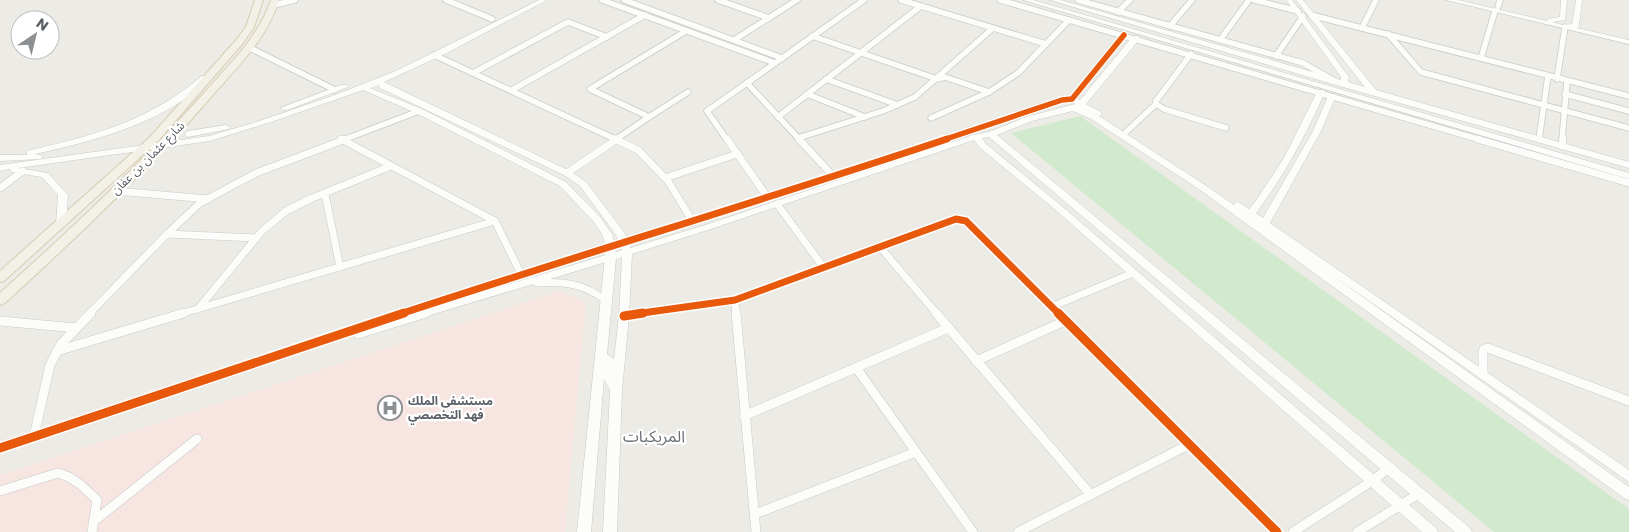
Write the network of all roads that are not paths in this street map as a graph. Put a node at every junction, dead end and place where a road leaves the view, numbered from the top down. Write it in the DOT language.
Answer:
graph roads {
  1 [pos="259,0"];
  2 [pos="294,0"];
  3 [pos="446,0"];
  4 [pos="530,0"];
  5 [pos="544,0"];
  6 [pos="602,0"];
  7 [pos="624,0"];
  8 [pos="718,0"];
  9 [pos="797,0"];
  10 [pos="864,0"];
  11 [pos="901,0"];
  12 [pos="1000,0"];
  13 [pos="1026,0"];
  14 [pos="1053,0"];
  15 [pos="1078,0"];
  16 [pos="1130,0"];
  17 [pos="1192,0"];
  18 [pos="1249,0"];
  19 [pos="1254,0"];
  20 [pos="1289,0"];
  21 [pos="1299,0"];
  22 [pos="1376,0"];
  23 [pos="1449,0"];
  24 [pos="1466,0"];
  25 [pos="1564,0"];
  26 [pos="1579,0"];
  27 [pos="274,3"];
  28 [pos="921,6"];
  29 [pos="1498,6"];
  30 [pos="1118,12"];
  31 [pos="1100,14"];
  32 [pos="1304,14"];
  33 [pos="1562,15"];
  34 [pos="645,16"];
  35 [pos="1084,17"];
  36 [pos="254,18"];
  37 [pos="769,18"];
  38 [pos="1140,18"];
  39 [pos="492,19"];
  40 [pos="1069,20"];
  41 [pos="1550,22"];
  42 [pos="1576,22"];
  43 [pos="1170,26"];
  44 [pos="1565,27"];
  45 [pos="992,28"];
  46 [pos="1362,28"];
  47 [pos="1106,30"];
  48 [pos="686,31"];
  49 [pos="1388,34"];
  50 [pos="1124,35"];
  51 [pos="812,36"];
  52 [pos="607,37"];
  53 [pos="1136,38"];
  54 [pos="1629,38"];
  55 [pos="734,40"];
  56 [pos="1220,40"];
  57 [pos="1629,42"];
  58 [pos="1046,44"];
  59 [pos="249,49"];
  60 [pos="859,52"];
  61 [pos="1191,54"];
  62 [pos="434,56"];
  63 [pos="1276,56"];
  64 [pos="782,58"];
  65 [pos="1481,58"];
  66 [pos="222,62"];
  67 [pos="775,63"];
  68 [pos="473,73"];
  69 [pos="1548,76"];
  70 [pos="1362,78"];
  71 [pos="826,79"];
  72 [pos="938,79"];
  73 [pos="1557,79"];
  74 [pos="379,81"];
  75 [pos="1566,81"];
  76 [pos="747,83"];
  77 [pos="1337,86"];
  78 [pos="361,87"];
  79 [pos="335,90"];
  80 [pos="512,90"];
  81 [pos="688,92"];
  82 [pos="989,92"];
  83 [pos="1321,92"];
  84 [pos="1374,93"];
  85 [pos="807,94"];
  86 [pos="1565,94"];
  87 [pos="1629,96"];
  88 [pos="1076,103"];
  89 [pos="1156,104"];
  90 [pos="1359,104"];
  91 [pos="898,105"];
  92 [pos="1543,105"];
  93 [pos="1563,110"];
  94 [pos="418,111"];
  95 [pos="1629,111"];
  96 [pos="778,116"];
  97 [pos="649,117"];
  98 [pos="865,117"];
  99 [pos="931,118"];
  100 [pos="1226,128"];
  101 [pos="1629,128"];
  102 [pos="1126,132"];
  103 [pos="991,134"];
  104 [pos="171,137"];
  105 [pos="976,137"];
  106 [pos="798,138"];
  107 [pos="341,139"];
  108 [pos="1539,139"];
  109 [pos="617,140"];
  110 [pos="158,142"];
  111 [pos="1562,146"];
  112 [pos="145,148"];
  113 [pos="738,154"];
  114 [pos="0,158"];
  115 [pos="1629,165"];
  116 [pos="391,166"];
  117 [pos="2,168"];
  118 [pos="23,171"];
  119 [pos="567,173"];
  120 [pos="1629,176"];
  121 [pos="834,177"];
  122 [pos="665,178"];
  123 [pos="1629,182"];
  124 [pos="0,188"];
  125 [pos="116,191"];
  126 [pos="325,194"];
  127 [pos="768,198"];
  128 [pos="208,199"];
  129 [pos="777,204"];
  130 [pos="1249,216"];
  131 [pos="495,221"];
  132 [pos="693,222"];
  133 [pos="61,225"];
  134 [pos="1263,226"];
  135 [pos="167,234"];
  136 [pos="256,238"];
  137 [pos="880,247"];
  138 [pos="626,248"];
  139 [pos="611,253"];
  140 [pos="340,267"];
  141 [pos="824,268"];
  142 [pos="1133,273"];
  143 [pos="521,274"];
  144 [pos="0,278"];
  145 [pos="525,283"];
  146 [pos="0,300"];
  147 [pos="607,300"];
  148 [pos="735,300"];
  149 [pos="1051,307"];
  150 [pos="198,309"];
  151 [pos="624,316"];
  152 [pos="0,321"];
  153 [pos="1065,321"];
  154 [pos="76,328"];
  155 [pos="948,328"];
  156 [pos="57,351"];
  157 [pos="601,356"];
  158 [pos="264,360"];
  159 [pos="976,361"];
  160 [pos="856,369"];
  161 [pos="1483,375"];
  162 [pos="616,390"];
  163 [pos="1629,401"];
  164 [pos="744,416"];
  165 [pos="34,436"];
  166 [pos="197,439"];
  167 [pos="1188,445"];
  168 [pos="0,448"];
  169 [pos="916,452"];
  170 [pos="1390,467"];
  171 [pos="1629,477"];
  172 [pos="1372,481"];
  173 [pos="0,491"];
  174 [pos="1420,492"];
  175 [pos="1629,494"];
  176 [pos="1091,495"];
  177 [pos="1400,505"];
  178 [pos="755,514"];
  179 [pos="92,527"];
  180 [pos="584,532"];
  181 [pos="610,532"];
  182 [pos="756,532"];
  183 [pos="973,532"];
  184 [pos="1018,532"];
  185 [pos="1277,532"];
  186 [pos="1293,532"];
  187 [pos="1357,532"];
  188 [pos="1431,532"];
  189 [pos="1465,532"];
  1 -- 36 [label="main road, شارع عثمان بن عفان"];
  2 -- 27 [label="street"];
  3 -- 39 [label="street"];
  4 -- 39 [label="street"];
  5 -- 62 [label="street"];
  6 -- 34 [label="street"];
  7 -- 55 [label="street"];
  8 -- 37 [label="street"];
  9 -- 37 [label="street"];
  10 -- 51 [label="street"];
  11 -- 28 [label="street"];
  12 -- 40 [label="street"];
  13 -- 35 [label="street"];
  14 -- 31 [label="street"];
  15 -- 30 [label="street"];
  16 -- 30 [label="street"];
  17 -- 43 [label="street"];
  18 -- 56 [label="street"];
  19 -- 32 [label="street"];
  20 -- 32 [label="street"];
  21 -- 32 [label="street"];
  22 -- 46 [label="street"];
  23 -- 29 [label="street"];
  24 -- 29 [label="street"];
  25 -- 33 [label="street"];
  26 -- 42 [label="street"];
  27 -- 59 [label="main road, شارع عثمان بن عفان"];
  28 -- 45 [label="street"];
  28 -- 60 [label="street"];
  29 -- 41 [label="street"];
  29 -- 65 [label="street"];
  30 -- 38 [label="street"];
  31 -- 38 [label="street"];
  31 -- 77 [label="street"];
  32 -- 46 [label="street"];
  32 -- 63 [label="street"];
  32 -- 70 [label="street"];
  32 -- 77 [label="street"];
  33 -- 41 [label="street"];
  33 -- 42 [label="street"];
  34 -- 48 [label="street"];
  34 -- 52 [label="street"];
  35 -- 47 [label="street"];
  35 -- 77 [label="street"];
  36 -- 59 [label="main road"];
  36 -- 66 [label="main road, شارع عثمان بن عفان"];
  37 -- 55 [label="street"];
  38 -- 43 [label="street"];
  39 -- 79 [label="street"];
  40 -- 47 [label="street"];
  40 -- 58 [label="street"];
  41 -- 42 [label="street"];
  41 -- 44 [label="street"];
  42 -- 54 [label="street"];
  43 -- 56 [label="street"];
  44 -- 57 [label="street"];
  44 -- 73 [label="street"];
  45 -- 58 [label="street"];
  45 -- 72 [label="street"];
  46 -- 49 [label="street"];
  47 -- 50 [label="street"];
  48 -- 67 [label="street"];
  48 -- 97 [label="street"];
  49 -- 65 [label="street"];
  49 -- 92 [label="street"];
  50 -- 53 [label="street"];
  50 -- 88 [label="street"];
  51 -- 60 [label="street"];
  51 -- 64 [label="street"];
  52 -- 68 [label="street"];
  52 -- 80 [label="street"];
  53 -- 61 [label="street"];
  53 -- 88 [label="street"];
  55 -- 64 [label="street"];
  56 -- 63 [label="street"];
  58 -- 82 [label="street"];
  59 -- 79 [label="street"];
  59 -- 104 [label="main road, شارع عثمان بن عفان"];
  60 -- 71 [label="street"];
  60 -- 72 [label="street"];
  61 -- 83 [label="street"];
  61 -- 89 [label="street"];
  62 -- 68 [label="street"];
  62 -- 74 [label="street"];
  63 -- 77 [label="street"];
  64 -- 67 [label="street"];
  65 -- 69 [label="street"];
  66 -- 110 [label="main road, شارع عثمان بن عفان"];
  66 -- 114 [label="street"];
  67 -- 76 [label="street"];
  68 -- 80 [label="street"];
  69 -- 73 [label="street"];
  69 -- 92 [label="street"];
  70 -- 77 [label="street"];
  70 -- 84 [label="street"];
  71 -- 85 [label="street"];
  71 -- 91 [label="street"];
  72 -- 82 [label="street"];
  72 -- 91 [label="street"];
  73 -- 75 [label="street"];
  74 -- 78 [label="street"];
  74 -- 119 [label="street"];
  75 -- 86 [label="street"];
  75 -- 87 [label="street"];
  76 -- 96 [label="street"];
  76 -- 113 [label="street"];
  77 -- 83 [label="street"];
  77 -- 84 [label="street"];
  77 -- 90 [label="street"];
  77 -- 120 [label="street"];
  77 -- 134 [label="street"];
  78 -- 94 [label="street"];
  78 -- 110 [label="street"];
  79 -- 104 [label="street"];
  80 -- 109 [label="street"];
  81 -- 97 [label="street"];
  82 -- 99 [label="street"];
  83 -- 130 [label="street"];
  84 -- 108 [label="street"];
  85 -- 96 [label="street"];
  85 -- 98 [label="street"];
  86 -- 93 [label="street"];
  86 -- 95 [label="street"];
  88 -- 102 [label="street"];
  88 -- 103 [label="street"];
  88 -- 121 [label="street"];
  88 -- 130 [label="street"];
  89 -- 100 [label="street"];
  89 -- 102 [label="street"];
  90 -- 123 [label="street"];
  91 -- 98 [label="street"];
  92 -- 93 [label="street"];
  92 -- 108 [label="street"];
  93 -- 101 [label="street"];
  93 -- 111 [label="street"];
  94 -- 107 [label="street"];
  94 -- 139 [label="street"];
  96 -- 106 [label="street"];
  97 -- 109 [label="street"];
  98 -- 106 [label="street"];
  102 -- 130 [label="street"];
  103 -- 105 [label="street"];
  103 -- 170 [label="street"];
  104 -- 110 [label="main road, شارع عثمان بن عفان"];
  105 -- 129 [label="street"];
  105 -- 142 [label="street"];
  106 -- 121 [label="street"];
  107 -- 116 [label="street"];
  107 -- 128 [label="street"];
  108 -- 111 [label="street"];
  109 -- 119 [label="street"];
  109 -- 122 [label="street"];
  110 -- 112 [label="main road, شارع عثمان بن عفان"];
  110 -- 114 [label="street"];
  110 -- 125 [label="main road, شارع عثمان بن عفان"];
  111 -- 115 [label="street"];
  112 -- 117 [label="street"];
  112 -- 133 [label="main road, شارع عثمان بن عفان"];
  113 -- 122 [label="street"];
  113 -- 127 [label="street"];
  116 -- 126 [label="street"];
  116 -- 131 [label="street"];
  117 -- 118 [label="street"];
  118 -- 124 [label="street"];
  118 -- 133 [label="street"];
  119 -- 138 [label="street"];
  121 -- 127 [label="street"];
  122 -- 132 [label="street"];
  125 -- 128 [label="street"];
  125 -- 146 [label="main road, شارع عثمان بن عفان"];
  126 -- 136 [label="street"];
  126 -- 140 [label="street"];
  127 -- 132 [label="street"];
  128 -- 135 [label="street"];
  129 -- 138 [label="street"];
  129 -- 141 [label="street"];
  130 -- 134 [label="street"];
  131 -- 140 [label="street"];
  131 -- 143 [label="street"];
  132 -- 138 [label="street"];
  133 -- 144 [label="main road, شارع عثمان بن عفان"];
  134 -- 161 [label="street"];
  134 -- 175 [label="street"];
  135 -- 136 [label="street"];
  135 -- 154 [label="street"];
  136 -- 150 [label="street"];
  137 -- 141 [label="street"];
  137 -- 149 [label="street"];
  137 -- 155 [label="street"];
  138 -- 139 [label="street"];
  138 -- 151 [label="street"];
  139 -- 143 [label="street"];
  139 -- 145 [label="street"];
  139 -- 147 [label="street"];
  140 -- 150 [label="street"];
  141 -- 148 [label="street"];
  142 -- 149 [label="street"];
  142 -- 172 [label="street"];
  143 -- 158 [label="street"];
  145 -- 147 [label="street"];
  145 -- 158 [label="street"];
  147 -- 157 [label="street"];
  148 -- 151 [label="street"];
  148 -- 164 [label="street"];
  149 -- 153 [label="street"];
  150 -- 156 [label="street"];
  151 -- 162 [label="street"];
  152 -- 154 [label="street"];
  153 -- 159 [label="street"];
  153 -- 167 [label="street"];
  154 -- 156 [label="street"];
  155 -- 159 [label="street"];
  155 -- 160 [label="street"];
  156 -- 165 [label="street"];
  157 -- 162 [label="street"];
  157 -- 180 [label="street"];
  158 -- 165 [label="street"];
  159 -- 176 [label="street"];
  160 -- 164 [label="street"];
  160 -- 169 [label="street"];
  161 -- 163 [label="street"];
  161 -- 171 [label="street"];
  162 -- 181 [label="street"];
  164 -- 178 [label="street"];
  165 -- 168 [label="street"];
  166 -- 179 [label="street"];
  167 -- 176 [label="street"];
  167 -- 185 [label="street"];
  169 -- 178 [label="street"];
  169 -- 183 [label="street"];
  170 -- 172 [label="street"];
  170 -- 174 [label="street"];
  172 -- 177 [label="street"];
  172 -- 186 [label="street"];
  173 -- 179 [label="street"];
  174 -- 177 [label="street"];
  174 -- 189 [label="street"];
  176 -- 184 [label="street"];
  177 -- 187 [label="street"];
  177 -- 188 [label="street"];
  178 -- 182 [label="street"];
}
